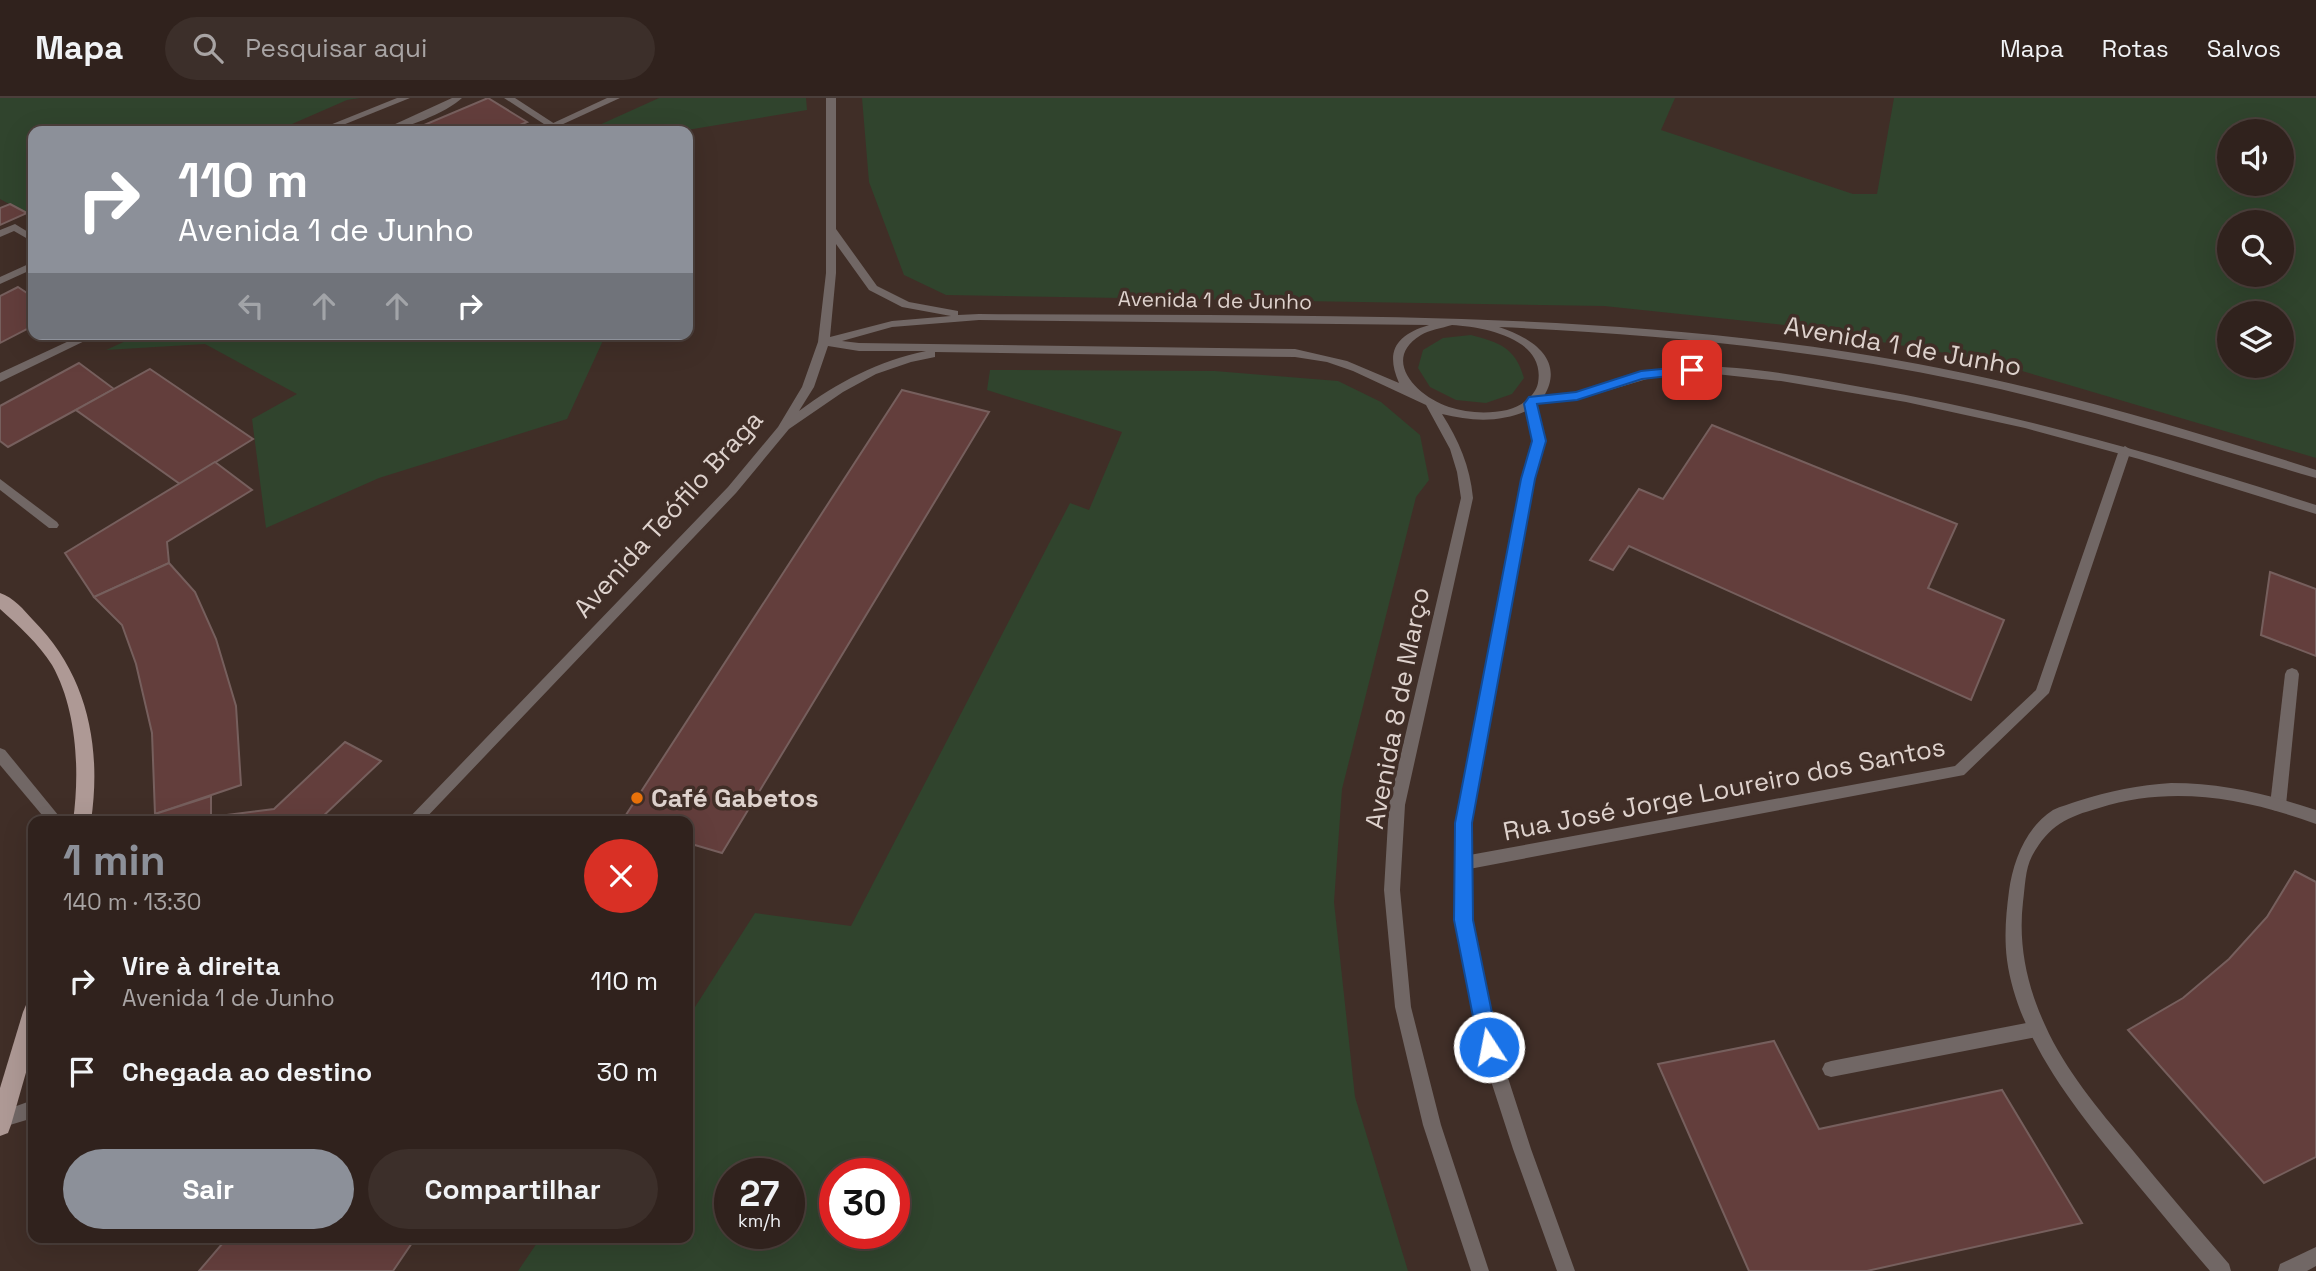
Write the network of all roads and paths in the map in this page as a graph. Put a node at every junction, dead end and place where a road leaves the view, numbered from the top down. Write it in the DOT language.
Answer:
graph roads {
  1 [pos="405,98"];
  2 [pos="457,98"];
  3 [pos="509,98"];
  4 [pos="615,98"];
  5 [pos="831,98"];
  6 [pos="333,126"];
  7 [pos="398,126"];
  8 [pos="553,126"];
  9 [pos="830,228"];
  10 [pos="0,234"];
  11 [pos="28,236"];
  12 [pos="28,267"];
  13 [pos="0,281"];
  14 [pos="979,317"];
  15 [pos="1451,322"];
  16 [pos="1470,322"];
  17 [pos="81,340"];
  18 [pos="824,342"];
  19 [pos="973,348"];
  20 [pos="0,378"];
  21 [pos="1414,395"];
  22 [pos="1532,402"];
  23 [pos="1431,406"];
  24 [pos="782,430"];
  25 [pos="2125,450"];
  26 [pos="2316,474"];
  27 [pos="0,483"];
  28 [pos="2316,510"];
  29 [pos="53,525"];
  30 [pos="0,598"];
  31 [pos="2292,674"];
  32 [pos="0,754"];
  33 [pos="2278,804"];
  34 [pos="52,816"];
  35 [pos="83,816"];
  36 [pos="418,816"];
  37 [pos="2316,817"];
  38 [pos="1464,863"];
  39 [pos="28,1029"];
  40 [pos="2037,1029"];
  41 [pos="1831,1069"];
  42 [pos="28,1112"];
  43 [pos="1,1123"];
  44 [pos="2316,1256"];
  45 [pos="1480,1271"];
  46 [pos="1566,1271"];
  47 [pos="2222,1271"];
  48 [pos="2287,1271"];
  1 -- 6 [label="street"];
  2 -- 7 [label="street"];
  3 -- 8 [label="street"];
  4 -- 8 [label="street"];
  5 -- 9 [label="street, Avenida Teófilo Braga"];
  9 -- 14 [label="street, Avenida 1 de Junho"];
  9 -- 18 [label="street, Avenida Teófilo Braga"];
  10 -- 11 [label="street"];
  12 -- 13 [label="street"];
  14 -- 15 [label="street, Avenida 1 de Junho"];
  14 -- 18 [label="street, Avenida 1 de Junho"];
  15 -- 16 [label="street"];
  15 -- 21 [label="street"];
  16 -- 22 [label="street"];
  16 -- 26 [label="street, Avenida 1 de Junho"];
  17 -- 20 [label="street"];
  18 -- 19 [label="street, Avenida 1 de Junho"];
  18 -- 24 [label="street, Avenida Teófilo Braga"];
  19 -- 21 [label="street, Avenida 1 de Junho"];
  19 -- 24 [label="street, Avenida 1 de Junho"];
  21 -- 23 [label="street"];
  22 -- 23 [label="street"];
  22 -- 25 [label="street, Avenida 1 de Junho"];
  22 -- 38 [label="street"];
  23 -- 45 [label="street, Avenida 8 de Março"];
  24 -- 36 [label="street, Avenida Teófilo Braga"];
  25 -- 28 [label="street, Avenida 1 de Junho"];
  25 -- 38 [label="street, Rua José Jorge Loureiro dos Santos"];
  27 -- 29 [label="street"];
  30 -- 35 [label="main road"];
  31 -- 33 [label="street"];
  32 -- 34 [label="street"];
  33 -- 37 [label="street"];
  33 -- 40 [label="street"];
  38 -- 46 [label="street"];
  39 -- 43 [label="main road"];
  40 -- 41 [label="street"];
  40 -- 47 [label="street"];
  42 -- 43 [label="street"];
  44 -- 48 [label="street"];
}
